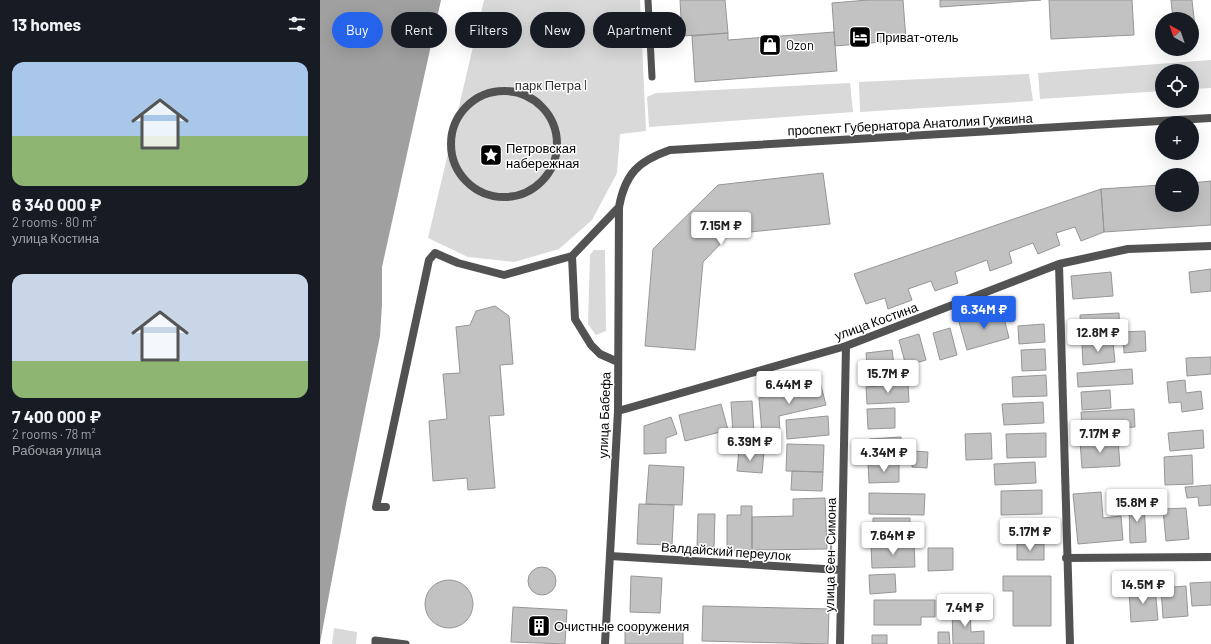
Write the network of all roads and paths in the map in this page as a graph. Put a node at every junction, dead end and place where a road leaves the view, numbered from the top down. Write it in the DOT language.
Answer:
graph roads {
  1 [pos="648,0"];
  2 [pos="652,77"];
  3 [pos="1211,118"];
  4 [pos="455,122"];
  5 [pos="624,186"];
  6 [pos="619,207"];
  7 [pos="1211,246"];
  8 [pos="572,256"];
  9 [pos="1059,264"];
  10 [pos="846,346"];
  11 [pos="618,362"];
  12 [pos="618,411"];
  13 [pos="386,507"];
  14 [pos="610,556"];
  15 [pos="1211,557"];
  16 [pos="1066,558"];
  17 [pos="841,570"];
  18 [pos="375,644"];
  19 [pos="406,644"];
  20 [pos="604,644"];
  21 [pos="840,644"];
  22 [pos="1070,644"];
  1 -- 2 [label="lane"];
  3 -- 5 [label="street, проспект Губернатора Анатолия Гужвина"];
  4 -- 4 [label="street"];
  5 -- 6 [label="street, улица Бабефа"];
  6 -- 8 [label="street"];
  6 -- 11 [label="street, улица Бабефа"];
  7 -- 9 [label="street, улица Костина"];
  8 -- 11 [label="street"];
  8 -- 13 [label="street"];
  9 -- 10 [label="street, улица Костина"];
  9 -- 16 [label="street"];
  10 -- 12 [label="street, улица Костина"];
  10 -- 17 [label="street, улица Сен-Симона"];
  11 -- 12 [label="street, улица Бабефа"];
  12 -- 14 [label="street, улица Бабефа"];
  14 -- 17 [label="street, Валдайский переулок"];
  14 -- 20 [label="street, улица Бабефа"];
  15 -- 16 [label="street"];
  16 -- 22 [label="street"];
  17 -- 21 [label="street, улица Сен-Симона"];
  18 -- 19 [label="lane"];
}
